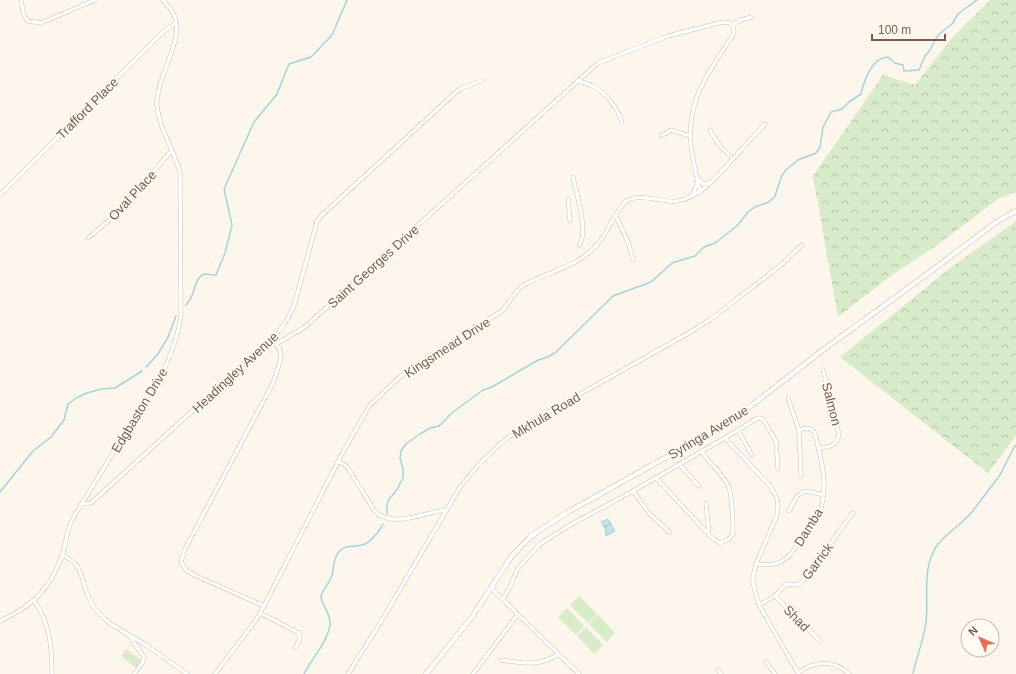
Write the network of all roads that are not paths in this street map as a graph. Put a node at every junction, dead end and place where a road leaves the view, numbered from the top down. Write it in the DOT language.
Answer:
graph roads {
  1 [pos="21,0"];
  2 [pos="95,0"];
  3 [pos="163,0"];
  4 [pos="752,17"];
  5 [pos="176,23"];
  6 [pos="733,25"];
  7 [pos="483,80"];
  8 [pos="577,81"];
  9 [pos="622,122"];
  10 [pos="765,124"];
  11 [pos="710,130"];
  12 [pos="661,136"];
  13 [pos="690,136"];
  14 [pos="172,150"];
  15 [pos="733,159"];
  16 [pos="573,177"];
  17 [pos="697,178"];
  18 [pos="712,181"];
  19 [pos="700,192"];
  20 [pos="0,195"];
  21 [pos="689,197"];
  22 [pos="568,198"];
  23 [pos="1016,211"];
  24 [pos="616,216"];
  25 [pos="570,221"];
  26 [pos="88,238"];
  27 [pos="579,245"];
  28 [pos="802,245"];
  29 [pos="633,260"];
  30 [pos="270,340"];
  31 [pos="276,344"];
  32 [pos="823,370"];
  33 [pos="788,398"];
  34 [pos="738,430"];
  35 [pos="799,430"];
  36 [pos="725,438"];
  37 [pos="818,449"];
  38 [pos="701,451"];
  39 [pos="752,455"];
  40 [pos="338,461"];
  41 [pos="679,464"];
  42 [pos="778,468"];
  43 [pos="801,476"];
  44 [pos="656,478"];
  45 [pos="699,486"];
  46 [pos="633,491"];
  47 [pos="824,495"];
  48 [pos="706,503"];
  49 [pos="82,504"];
  50 [pos="447,510"];
  51 [pos="789,511"];
  52 [pos="853,513"];
  53 [pos="669,532"];
  54 [pos="709,535"];
  55 [pos="62,555"];
  56 [pos="756,564"];
  57 [pos="491,588"];
  58 [pos="775,596"];
  59 [pos="503,599"];
  60 [pos="34,601"];
  61 [pos="759,605"];
  62 [pos="264,606"];
  63 [pos="260,613"];
  64 [pos="518,614"];
  65 [pos="0,621"];
  66 [pos="129,635"];
  67 [pos="820,641"];
  68 [pos="295,648"];
  69 [pos="559,654"];
  70 [pos="501,660"];
  71 [pos="766,662"];
  72 [pos="797,673"];
  73 [pos="52,674"];
  74 [pos="134,674"];
  75 [pos="187,674"];
  76 [pos="215,674"];
  77 [pos="348,674"];
  78 [pos="426,674"];
  79 [pos="473,674"];
  80 [pos="579,674"];
  81 [pos="775,674"];
  82 [pos="849,674"];
  1 -- 2 [label="street"];
  3 -- 5 [label="street"];
  4 -- 6 [label="street, Saint Georges Drive"];
  5 -- 14 [label="street, Edgbaston Drive"];
  5 -- 20 [label="street, Trafford Place"];
  6 -- 8 [label="street, Saint Georges Drive"];
  6 -- 13 [label="street"];
  7 -- 30 [label="street, Headingley Avenue"];
  8 -- 9 [label="street"];
  8 -- 31 [label="street, Saint Georges Drive"];
  10 -- 15 [label="street, Kingsmead Drive"];
  11 -- 15 [label="street"];
  12 -- 13 [label="street"];
  13 -- 17 [label="street"];
  14 -- 26 [label="street, Oval Place"];
  14 -- 49 [label="street, Edgbaston Drive"];
  15 -- 18 [label="street, Kingsmead Drive"];
  16 -- 27 [label="street"];
  17 -- 18 [label="street"];
  17 -- 19 [label="street"];
  17 -- 21 [label="street"];
  18 -- 19 [label="street, Kingsmead Drive"];
  19 -- 21 [label="street, Kingsmead Drive"];
  21 -- 24 [label="street, Kingsmead Drive"];
  22 -- 25 [label="street"];
  23 -- 57 [label="street, Syringa Avenue"];
  24 -- 29 [label="street"];
  24 -- 40 [label="street, Kingsmead Drive"];
  28 -- 50 [label="street, Mkhula Road"];
  30 -- 31 [label="street"];
  30 -- 49 [label="street, Headingley Avenue"];
  31 -- 62 [label="street"];
  32 -- 37 [label="street, Salmon"];
  33 -- 35 [label="street"];
  34 -- 36 [label="street"];
  34 -- 39 [label="street"];
  34 -- 42 [label="street"];
  35 -- 37 [label="street, Damba"];
  35 -- 43 [label="street"];
  36 -- 38 [label="street"];
  36 -- 56 [label="street"];
  37 -- 47 [label="street, Damba"];
  38 -- 41 [label="street"];
  38 -- 54 [label="street"];
  40 -- 50 [label="street"];
  40 -- 62 [label="street, Kingsmead Drive"];
  41 -- 44 [label="street"];
  41 -- 45 [label="street"];
  44 -- 46 [label="street"];
  44 -- 54 [label="street"];
  46 -- 53 [label="street"];
  46 -- 59 [label="street"];
  47 -- 51 [label="street"];
  47 -- 56 [label="street, Damba"];
  48 -- 54 [label="street"];
  49 -- 55 [label="street, Edgbaston Drive"];
  50 -- 77 [label="street, Mkhula Road"];
  52 -- 58 [label="street, Garrick"];
  55 -- 60 [label="street, Edgbaston Drive"];
  55 -- 66 [label="street"];
  56 -- 61 [label="street"];
  57 -- 59 [label="street"];
  57 -- 78 [label="street, Syringa Avenue"];
  58 -- 61 [label="street, Garrick"];
  58 -- 67 [label="street, Shad"];
  59 -- 64 [label="street"];
  60 -- 65 [label="street, Edgbaston Drive"];
  60 -- 73 [label="street"];
  61 -- 72 [label="street"];
  62 -- 63 [label="street, Kingsmead Drive"];
  63 -- 68 [label="street"];
  63 -- 76 [label="street, Kingsmead Drive"];
  64 -- 69 [label="street"];
  64 -- 79 [label="street"];
  66 -- 74 [label="street"];
  66 -- 75 [label="street"];
  69 -- 70 [label="street"];
  69 -- 80 [label="street"];
  71 -- 81 [label="street"];
  72 -- 82 [label="street"];
}
